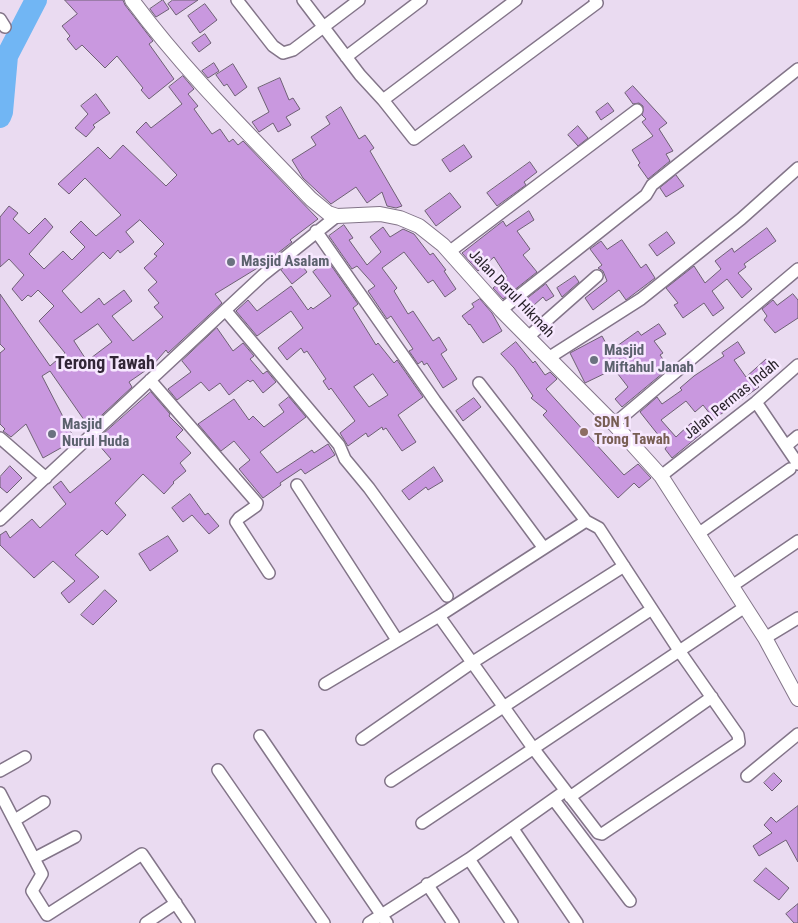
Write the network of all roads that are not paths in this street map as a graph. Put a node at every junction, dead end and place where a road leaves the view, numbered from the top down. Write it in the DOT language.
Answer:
graph roads {
  1 [pos="132,0"];
  2 [pos="237,0"];
  3 [pos="304,0"];
  4 [pos="358,0"];
  5 [pos="421,0"];
  6 [pos="516,0"];
  7 [pos="595,0"];
  8 [pos="324,27"];
  9 [pos="346,57"];
  10 [pos="798,69"];
  11 [pos="383,100"];
  12 [pos="637,110"];
  13 [pos="798,168"];
  14 [pos="337,216"];
  15 [pos="316,231"];
  16 [pos="449,252"];
  17 [pos="798,269"];
  18 [pos="597,276"];
  19 [pos="501,310"];
  20 [pos="226,311"];
  21 [pos="528,337"];
  22 [pos="550,357"];
  23 [pos="798,365"];
  24 [pos="150,380"];
  25 [pos="479,383"];
  26 [pos="756,402"];
  27 [pos="614,424"];
  28 [pos="798,436"];
  29 [pos="0,438"];
  30 [pos="786,446"];
  31 [pos="794,467"];
  32 [pos="660,476"];
  33 [pos="46,478"];
  34 [pos="297,485"];
  35 [pos="0,520"];
  36 [pos="586,521"];
  37 [pos="698,534"];
  38 [pos="798,541"];
  39 [pos="542,547"];
  40 [pos="624,566"];
  41 [pos="269,573"];
  42 [pos="732,586"];
  43 [pos="447,596"];
  44 [pos="745,608"];
  45 [pos="652,609"];
  46 [pos="438,616"];
  47 [pos="798,618"];
  48 [pos="765,638"];
  49 [pos="398,640"];
  50 [pos="680,652"];
  51 [pos="473,662"];
  52 [pos="325,684"];
  53 [pos="712,697"];
  54 [pos="798,698"];
  55 [pos="502,706"];
  56 [pos="798,734"];
  57 [pos="260,736"];
  58 [pos="362,739"];
  59 [pos="533,748"];
  60 [pos="24,757"];
  61 [pos="218,770"];
  62 [pos="0,771"];
  63 [pos="747,776"];
  64 [pos="391,781"];
  65 [pos="0,793"];
  66 [pos="568,794"];
  67 [pos="554,800"];
  68 [pos="44,802"];
  69 [pos="15,820"];
  70 [pos="422,823"];
  71 [pos="513,829"];
  72 [pos="75,838"];
  73 [pos="35,858"];
  74 [pos="469,859"];
  75 [pos="427,884"];
  76 [pos="630,901"];
  77 [pos="176,903"];
  78 [pos="384,919"];
  79 [pos="146,923"];
  80 [pos="189,923"];
  81 [pos="324,923"];
  82 [pos="369,923"];
  83 [pos="453,923"];
  84 [pos="512,923"];
  85 [pos="577,923"];
  1 -- 14 [label="street"];
  2 -- 8 [label="street"];
  3 -- 8 [label="street"];
  4 -- 8 [label="street"];
  5 -- 9 [label="street"];
  6 -- 11 [label="street"];
  7 -- 11 [label="street"];
  8 -- 9 [label="street"];
  9 -- 11 [label="street"];
  10 -- 19 [label="street"];
  12 -- 16 [label="street"];
  13 -- 22 [label="street"];
  14 -- 15 [label="street"];
  14 -- 16 [label="street, Jalan Darul Hikmah"];
  15 -- 20 [label="street"];
  15 -- 39 [label="street"];
  16 -- 19 [label="street, Jalan Darul Hikmah"];
  17 -- 27 [label="street"];
  18 -- 21 [label="street"];
  19 -- 21 [label="street, Jalan Darul Hikmah"];
  20 -- 24 [label="street"];
  20 -- 43 [label="street"];
  21 -- 22 [label="street, Jalan Darul Hikmah"];
  22 -- 27 [label="street, Jalan Darul Hikmah"];
  23 -- 26 [label="street, Jalan Permas Indah"];
  24 -- 33 [label="street"];
  24 -- 41 [label="street"];
  25 -- 36 [label="street"];
  26 -- 30 [label="street"];
  26 -- 32 [label="street, Jalan Permas Indah"];
  27 -- 32 [label="street, Jalan Darul Hikmah"];
  28 -- 30 [label="street"];
  29 -- 33 [label="street"];
  30 -- 31 [label="street"];
  31 -- 37 [label="street"];
  32 -- 37 [label="street, Jalan Darul Hikmah"];
  33 -- 35 [label="street"];
  34 -- 49 [label="street"];
  36 -- 39 [label="street"];
  36 -- 40 [label="street"];
  37 -- 42 [label="street, Jalan Darul Hikmah"];
  38 -- 42 [label="street"];
  39 -- 46 [label="street"];
  40 -- 45 [label="street"];
  40 -- 51 [label="street"];
  42 -- 44 [label="street, Jalan Darul Hikmah"];
  44 -- 48 [label="street, Jalan Darul Hikmah"];
  44 -- 50 [label="street"];
  45 -- 50 [label="street"];
  45 -- 55 [label="street"];
  46 -- 49 [label="street"];
  46 -- 51 [label="street"];
  47 -- 48 [label="street"];
  48 -- 54 [label="street, Jalan Darul Hikmah"];
  49 -- 52 [label="street"];
  50 -- 53 [label="street"];
  50 -- 59 [label="street"];
  51 -- 55 [label="street"];
  51 -- 58 [label="street"];
  53 -- 66 [label="street"];
  53 -- 66 [label="street"];
  55 -- 59 [label="street"];
  55 -- 64 [label="street"];
  56 -- 63 [label="street"];
  57 -- 78 [label="street"];
  59 -- 66 [label="street"];
  59 -- 70 [label="street"];
  60 -- 62 [label="street"];
  61 -- 81 [label="street"];
  65 -- 69 [label="street"];
  66 -- 67 [label="street"];
  67 -- 71 [label="street"];
  67 -- 76 [label="street"];
  68 -- 69 [label="street"];
  69 -- 73 [label="street"];
  71 -- 74 [label="street"];
  71 -- 85 [label="street"];
  72 -- 73 [label="street"];
  73 -- 77 [label="street"];
  74 -- 75 [label="street"];
  74 -- 84 [label="street"];
  75 -- 78 [label="street"];
  75 -- 83 [label="street"];
  77 -- 79 [label="street"];
  77 -- 80 [label="street"];
  78 -- 82 [label="street"];
}
